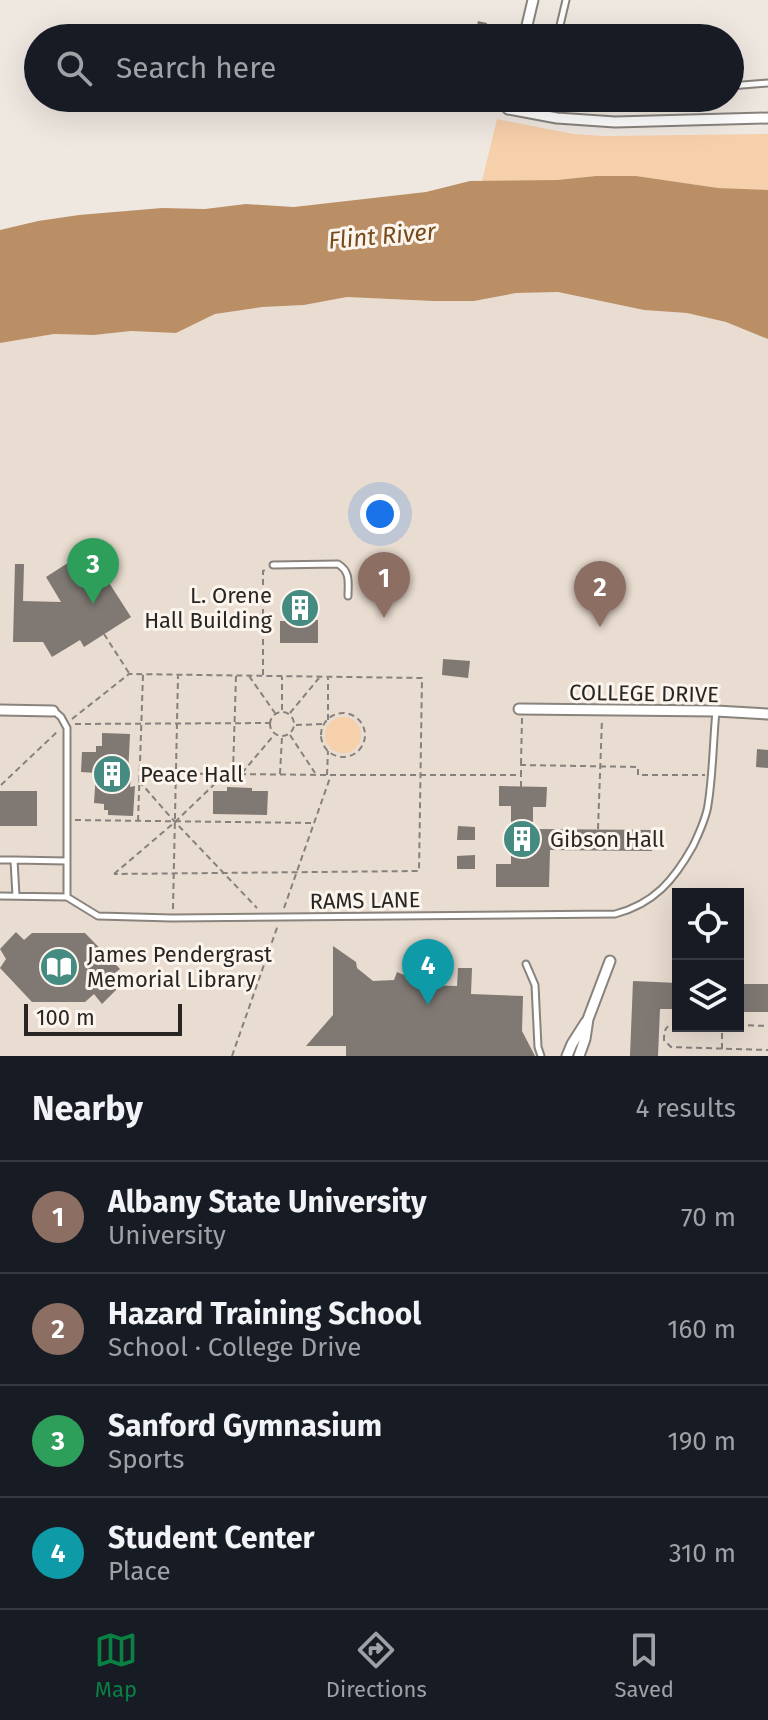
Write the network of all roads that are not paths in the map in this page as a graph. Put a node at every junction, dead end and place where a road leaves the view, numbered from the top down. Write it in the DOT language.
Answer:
graph roads {
  1 [pos="533,0"];
  2 [pos="566,0"];
  3 [pos="527,24"];
  4 [pos="560,24"];
  5 [pos="768,83"];
  6 [pos="744,85"];
  7 [pos="538,112"];
  8 [pos="768,118"];
  9 [pos="273,565"];
  10 [pos="348,596"];
  11 [pos="0,710"];
  12 [pos="521,710"];
  13 [pos="53,711"];
  14 [pos="716,711"];
  15 [pos="768,714"];
  16 [pos="0,860"];
  17 [pos="14,860"];
  18 [pos="67,861"];
  19 [pos="0,896"];
  20 [pos="16,896"];
  21 [pos="67,897"];
  22 [pos="610,961"];
  23 [pos="526,964"];
  24 [pos="588,1019"];
  25 [pos="541,1056"];
  26 [pos="567,1056"];
  27 [pos="579,1056"];
  1 -- 3 [label="street"];
  2 -- 4 [label="lane"];
  5 -- 6 [label="lane"];
  7 -- 8 [label="street"];
  9 -- 10 [label="lane"];
  11 -- 13 [label="street"];
  12 -- 14 [label="street, COLLEGE DRIVE"];
  13 -- 18 [label="lane"];
  14 -- 15 [label="street, COLLEGE DRIVE"];
  14 -- 21 [label="lane, RAMS LANE"];
  16 -- 17 [label="lane"];
  17 -- 18 [label="lane"];
  17 -- 20 [label="lane"];
  18 -- 21 [label="lane"];
  19 -- 20 [label="lane"];
  20 -- 21 [label="lane"];
  22 -- 24 [label="street"];
  23 -- 25 [label="lane"];
  24 -- 26 [label="street"];
  24 -- 27 [label="street"];
}
